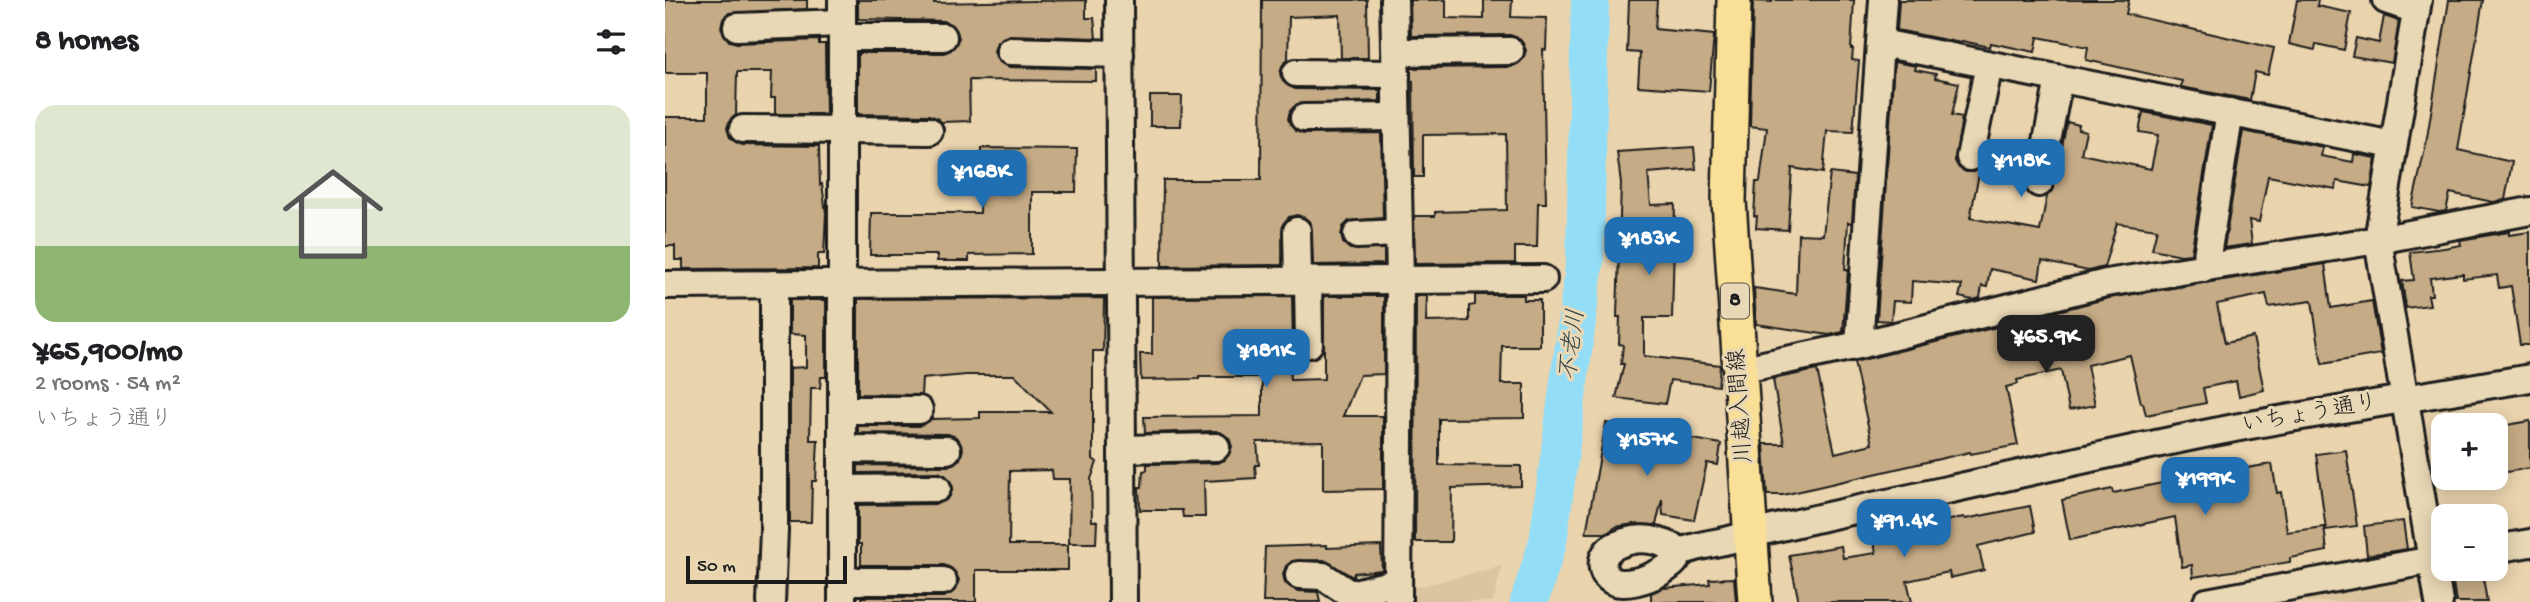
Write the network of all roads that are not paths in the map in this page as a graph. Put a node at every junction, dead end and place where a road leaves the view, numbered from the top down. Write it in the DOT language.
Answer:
graph roads {
  1 [pos="1119,0"];
  2 [pos="1394,0"];
  3 [pos="1734,0"];
  4 [pos="1883,0"];
  5 [pos="2386,0"];
  6 [pos="2417,5"];
  7 [pos="842,20"];
  8 [pos="737,27"];
  9 [pos="943,37"];
  10 [pos="1881,43"];
  11 [pos="1010,51"];
  12 [pos="1510,51"];
  13 [pos="1120,54"];
  14 [pos="1396,63"];
  15 [pos="1989,65"];
  16 [pos="1296,73"];
  17 [pos="2059,79"];
  18 [pos="2230,112"];
  19 [pos="1397,117"];
  20 [pos="1304,118"];
  21 [pos="743,129"];
  22 [pos="843,131"];
  23 [pos="929,131"];
  24 [pos="2393,145"];
  25 [pos="1970,157"];
  26 [pos="2039,183"];
  27 [pos="2530,211"];
  28 [pos="1297,231"];
  29 [pos="1399,233"];
  30 [pos="1357,235"];
  31 [pos="2378,240"];
  32 [pos="2205,268"];
  33 [pos="1400,279"];
  34 [pos="1543,279"];
  35 [pos="1303,280"];
  36 [pos="1120,282"];
  37 [pos="774,284"];
  38 [pos="842,284"];
  39 [pos="665,285"];
  40 [pos="1309,344"];
  41 [pos="1859,345"];
  42 [pos="1739,370"];
  43 [pos="2530,379"];
  44 [pos="2405,399"];
  45 [pos="842,410"];
  46 [pos="919,410"];
  47 [pos="1216,447"];
  48 [pos="843,449"];
  49 [pos="1122,449"];
  50 [pos="947,450"];
  51 [pos="937,488"];
  52 [pos="842,489"];
  53 [pos="2431,529"];
  54 [pos="1751,533"];
  55 [pos="2530,543"];
  56 [pos="2508,547"];
  57 [pos="1683,552"];
  58 [pos="2431,560"];
  59 [pos="1299,575"];
  60 [pos="943,581"];
  61 [pos="2438,581"];
  62 [pos="1653,589"];
  63 [pos="842,591"];
  64 [pos="1398,592"];
  65 [pos="771,602"];
  66 [pos="1123,602"];
  67 [pos="1755,602"];
  68 [pos="2207,602"];
  69 [pos="2439,602"];
  1 -- 13 [label="street"];
  2 -- 14 [label="street"];
  3 -- 42 [label="main road, 川越入間線 / 8"];
  4 -- 10 [label="street"];
  5 -- 6 [label="street"];
  6 -- 24 [label="street"];
  7 -- 8 [label="street"];
  7 -- 9 [label="street"];
  7 -- 22 [label="street"];
  10 -- 15 [label="street"];
  10 -- 41 [label="street"];
  11 -- 13 [label="street"];
  12 -- 14 [label="street"];
  13 -- 36 [label="street"];
  14 -- 16 [label="street"];
  14 -- 19 [label="street"];
  15 -- 17 [label="street"];
  15 -- 25 [label="street"];
  17 -- 18 [label="street"];
  17 -- 26 [label="street"];
  18 -- 24 [label="street"];
  18 -- 32 [label="street"];
  19 -- 20 [label="street"];
  19 -- 29 [label="street"];
  21 -- 22 [label="street"];
  22 -- 23 [label="street"];
  22 -- 38 [label="street"];
  24 -- 31 [label="street"];
  27 -- 31 [label="street"];
  28 -- 35 [label="street"];
  29 -- 30 [label="street"];
  29 -- 33 [label="street"];
  31 -- 32 [label="street"];
  31 -- 44 [label="street"];
  32 -- 41 [label="street"];
  33 -- 34 [label="street"];
  33 -- 35 [label="street"];
  33 -- 64 [label="street"];
  35 -- 36 [label="street"];
  35 -- 40 [label="street"];
  36 -- 38 [label="street"];
  36 -- 49 [label="street"];
  37 -- 38 [label="street"];
  37 -- 39 [label="street"];
  37 -- 65 [label="street"];
  38 -- 45 [label="street"];
  41 -- 42 [label="street"];
  42 -- 54 [label="main road, 川越入間線 / 8"];
  43 -- 44 [label="street, いちょう通り"];
  44 -- 53 [label="street"];
  44 -- 54 [label="street, いちょう通り"];
  45 -- 46 [label="street"];
  45 -- 48 [label="street"];
  47 -- 49 [label="street"];
  48 -- 50 [label="street"];
  48 -- 52 [label="street"];
  49 -- 66 [label="street"];
  51 -- 52 [label="street"];
  52 -- 63 [label="street"];
  54 -- 57 [label="street, いちょう通り"];
  54 -- 67 [label="main road, 川越入間線 / 8"];
  55 -- 56 [label="street"];
  57 -- 62 [label="street, いちょう通り"];
  57 -- 62 [label="street, いちょう通り"];
  58 -- 68 [label="street"];
  59 -- 64 [label="street"];
  60 -- 63 [label="street"];
  61 -- 69 [label="street"];
}
